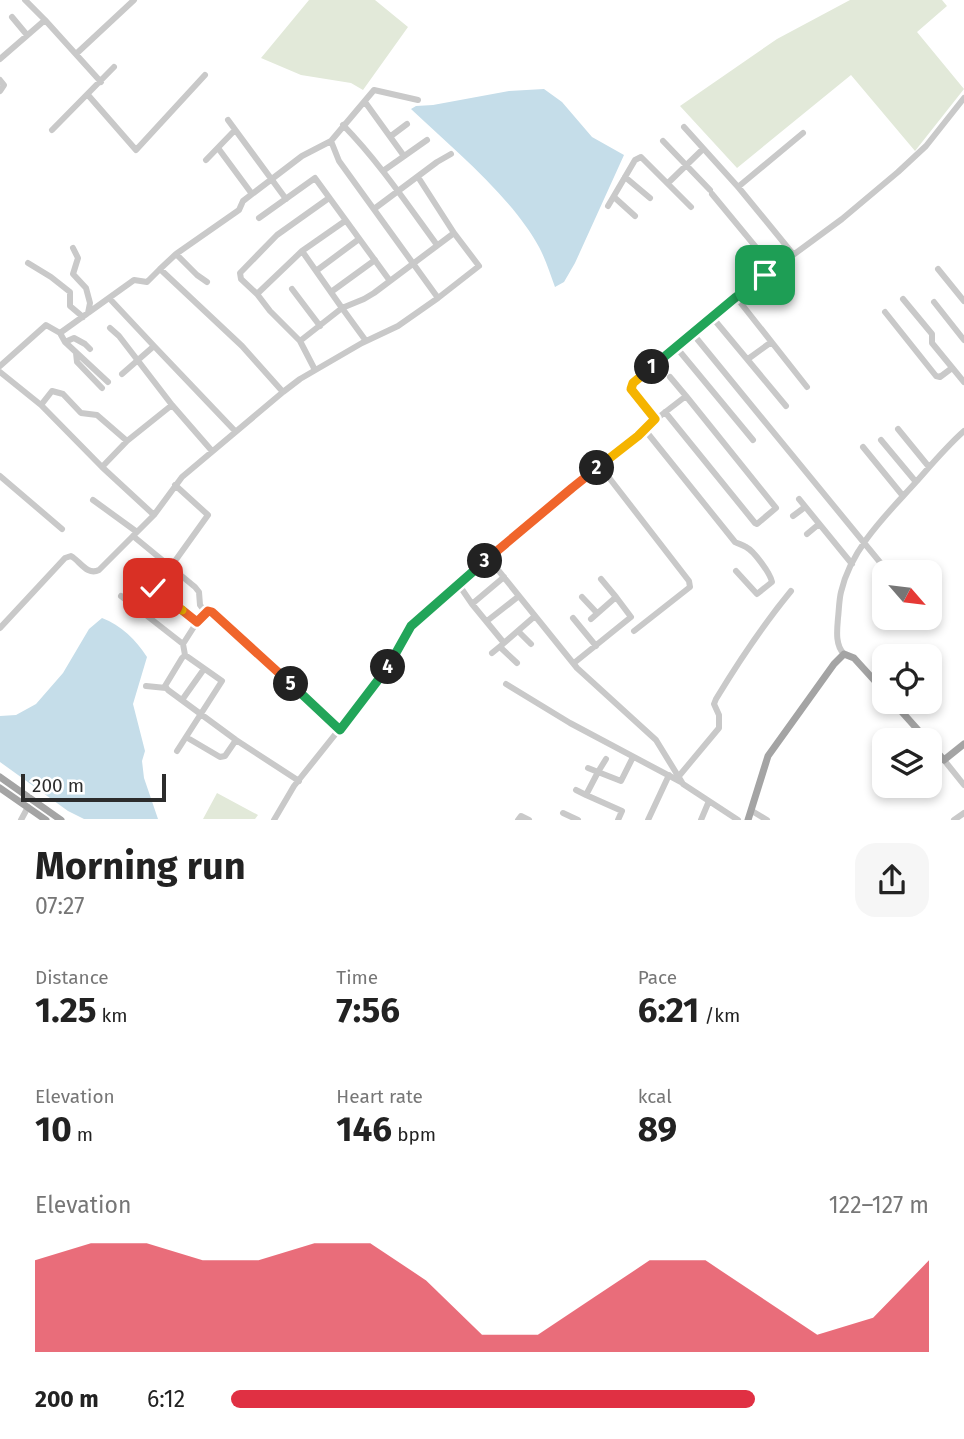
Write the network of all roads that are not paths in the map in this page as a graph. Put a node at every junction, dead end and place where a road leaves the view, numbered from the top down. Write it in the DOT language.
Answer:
graph roads {
  1 [pos="25,0"];
  2 [pos="134,0"];
  3 [pos="12,17"];
  4 [pos="45,20"];
  5 [pos="27,35"];
  6 [pos="76,54"];
  7 [pos="0,59"];
  8 [pos="114,67"];
  9 [pos="205,75"];
  10 [pos="0,80"];
  11 [pos="101,82"];
  12 [pos="0,91"];
  13 [pos="88,95"];
  14 [pos="964,98"];
  15 [pos="418,100"];
  16 [pos="365,102"];
  17 [pos="228,120"];
  18 [pos="407,124"];
  19 [pos="343,125"];
  20 [pos="684,127"];
  21 [pos="52,130"];
  22 [pos="235,130"];
  23 [pos="803,133"];
  24 [pos="391,136"];
  25 [pos="427,140"];
  26 [pos="331,141"];
  27 [pos="663,141"];
  28 [pos="218,148"];
  29 [pos="704,149"];
  30 [pos="452,154"];
  31 [pos="404,156"];
  32 [pos="206,160"];
  33 [pos="686,165"];
  34 [pos="383,171"];
  35 [pos="418,177"];
  36 [pos="625,177"];
  37 [pos="271,179"];
  38 [pos="668,183"];
  39 [pos="738,187"];
  40 [pos="398,192"];
  41 [pos="252,194"];
  42 [pos="614,197"];
  43 [pos="329,198"];
  44 [pos="650,198"];
  45 [pos="286,199"];
  46 [pos="608,206"];
  47 [pos="691,207"];
  48 [pos="374,209"];
  49 [pos="635,216"];
  50 [pos="259,218"];
  51 [pos="345,221"];
  52 [pos="454,233"];
  53 [pos="359,239"];
  54 [pos="437,245"];
  55 [pos="73,248"];
  56 [pos="302,251"];
  57 [pos="176,254"];
  58 [pos="793,254"];
  59 [pos="375,260"];
  60 [pos="28,263"];
  61 [pos="412,263"];
  62 [pos="160,269"];
  63 [pos="774,269"];
  64 [pos="938,269"];
  65 [pos="316,271"];
  66 [pos="390,281"];
  67 [pos="207,282"];
  68 [pos="292,289"];
  69 [pos="331,292"];
  70 [pos="257,294"];
  71 [pos="736,297"];
  72 [pos="109,298"];
  73 [pos="438,298"];
  74 [pos="902,299"];
  75 [pos="964,301"];
  76 [pos="934,302"];
  77 [pos="342,308"];
  78 [pos="885,312"];
  79 [pos="85,315"];
  80 [pos="712,317"];
  81 [pos="320,326"];
  82 [pos="110,328"];
  83 [pos="60,333"];
  84 [pos="693,334"];
  85 [pos="964,340"];
  86 [pos="300,341"];
  87 [pos="366,341"];
  88 [pos="65,342"];
  89 [pos="770,342"];
  90 [pos="154,346"];
  91 [pos="676,347"];
  92 [pos="90,349"];
  93 [pos="76,353"];
  94 [pos="748,359"];
  95 [pos="138,361"];
  96 [pos="0,366"];
  97 [pos="952,368"];
  98 [pos="315,370"];
  99 [pos="0,372"];
  100 [pos="122,374"];
  101 [pos="670,377"];
  102 [pos="108,382"];
  103 [pos="964,382"];
  104 [pos="807,387"];
  105 [pos="102,388"];
  106 [pos="283,392"];
  107 [pos="686,396"];
  108 [pos="41,405"];
  109 [pos="172,405"];
  110 [pos="786,406"];
  111 [pos="665,412"];
  112 [pos="655,419"];
  113 [pos="898,429"];
  114 [pos="645,430"];
  115 [pos="964,430"];
  116 [pos="235,431"];
  117 [pos="753,440"];
  118 [pos="881,440"];
  119 [pos="127,441"];
  120 [pos="863,446"];
  121 [pos="212,451"];
  122 [pos="600,466"];
  123 [pos="102,467"];
  124 [pos="929,467"];
  125 [pos="0,476"];
  126 [pos="916,482"];
  127 [pos="175,485"];
  128 [pos="903,496"];
  129 [pos="799,499"];
  130 [pos="93,500"];
  131 [pos="805,507"];
  132 [pos="154,515"];
  133 [pos="793,516"];
  134 [pos="819,524"];
  135 [pos="62,529"];
  136 [pos="135,534"];
  137 [pos="807,534"];
  138 [pos="864,542"];
  139 [pos="486,560"];
  140 [pos="878,560"];
  141 [pos="852,564"];
  142 [pos="170,568"];
  143 [pos="736,571"];
  144 [pos="504,577"];
  145 [pos="601,579"];
  146 [pos="459,585"];
  147 [pos="153,588"];
  148 [pos="792,591"];
  149 [pos="121,596"];
  150 [pos="519,596"];
  151 [pos="582,597"];
  152 [pos="616,597"];
  153 [pos="472,604"];
  154 [pos="137,608"];
  155 [pos="206,612"];
  156 [pos="535,615"];
  157 [pos="631,617"];
  158 [pos="573,618"];
  159 [pos="487,621"];
  160 [pos="197,622"];
  161 [pos="0,628"];
  162 [pos="518,631"];
  163 [pos="183,644"];
  164 [pos="531,644"];
  165 [pos="502,645"];
  166 [pos="596,646"];
  167 [pos="492,653"];
  168 [pos="844,654"];
  169 [pos="185,655"];
  170 [pos="517,663"];
  171 [pos="574,663"];
  172 [pos="204,669"];
  173 [pos="872,678"];
  174 [pos="506,684"];
  175 [pos="146,687"];
  176 [pos="166,688"];
  177 [pos="183,700"];
  178 [pos="202,714"];
  179 [pos="904,714"];
  180 [pos="916,728"];
  181 [pos="340,730"];
  182 [pos="186,737"];
  183 [pos="236,740"];
  184 [pos="964,744"];
  185 [pos="177,751"];
  186 [pos="633,757"];
  187 [pos="942,758"];
  188 [pos="606,759"];
  189 [pos="944,760"];
  190 [pos="588,768"];
  191 [pos="598,772"];
  192 [pos="669,775"];
  193 [pos="0,777"];
  194 [pos="681,779"];
  195 [pos="299,781"];
  196 [pos="621,781"];
  197 [pos="964,785"];
  198 [pos="630,786"];
  199 [pos="0,788"];
  200 [pos="576,790"];
  201 [pos="586,795"];
  202 [pos="709,801"];
  203 [pos="28,807"];
  204 [pos="752,811"];
  205 [pos="563,813"];
  206 [pos="964,813"];
  207 [pos="34,816"];
  208 [pos="20,820"];
  209 [pos="46,820"];
  210 [pos="61,820"];
  211 [pos="274,820"];
  212 [pos="518,820"];
  213 [pos="529,820"];
  214 [pos="578,820"];
  215 [pos="618,820"];
  216 [pos="648,820"];
  217 [pos="701,820"];
  218 [pos="738,820"];
  219 [pos="748,820"];
  220 [pos="767,820"];
  221 [pos="954,820"];
  1 -- 4 [label="street"];
  2 -- 6 [label="street"];
  3 -- 5 [label="street"];
  4 -- 5 [label="street"];
  4 -- 6 [label="street"];
  5 -- 7 [label="street"];
  6 -- 11 [label="street"];
  8 -- 11 [label="street"];
  9 -- 13 [label="street"];
  10 -- 12 [label="street"];
  11 -- 13 [label="street"];
  13 -- 21 [label="street"];
  14 -- 58 [label="street"];
  15 -- 16 [label="street"];
  16 -- 19 [label="street"];
  16 -- 24 [label="street"];
  17 -- 22 [label="street"];
  18 -- 24 [label="street"];
  19 -- 26 [label="street"];
  19 -- 34 [label="street"];
  20 -- 29 [label="street"];
  22 -- 28 [label="street"];
  22 -- 37 [label="street"];
  23 -- 39 [label="street"];
  24 -- 31 [label="street"];
  25 -- 31 [label="street"];
  26 -- 37 [label="street"];
  26 -- 48 [label="street"];
  27 -- 33 [label="street"];
  28 -- 32 [label="street"];
  28 -- 41 [label="street"];
  29 -- 33 [label="street"];
  29 -- 39 [label="street"];
  30 -- 35 [label="street"];
  31 -- 34 [label="street"];
  33 -- 38 [label="street"];
  33 -- 63 [label="street"];
  34 -- 40 [label="street"];
  35 -- 40 [label="street"];
  35 -- 52 [label="street"];
  36 -- 38 [label="street"];
  36 -- 42 [label="street"];
  36 -- 44 [label="street"];
  37 -- 41 [label="street"];
  37 -- 45 [label="street"];
  38 -- 47 [label="street"];
  39 -- 58 [label="street"];
  40 -- 48 [label="street"];
  40 -- 54 [label="street"];
  41 -- 57 [label="street"];
  42 -- 46 [label="street"];
  42 -- 49 [label="street"];
  43 -- 45 [label="street"];
  43 -- 51 [label="street"];
  43 -- 70 [label="street"];
  45 -- 50 [label="street"];
  48 -- 61 [label="street"];
  51 -- 53 [label="street"];
  51 -- 56 [label="street"];
  52 -- 54 [label="street"];
  52 -- 73 [label="street"];
  53 -- 59 [label="street"];
  53 -- 65 [label="street"];
  54 -- 61 [label="street"];
  55 -- 79 [label="street"];
  56 -- 65 [label="street"];
  56 -- 70 [label="street"];
  57 -- 62 [label="street"];
  57 -- 67 [label="street"];
  58 -- 63 [label="street"];
  59 -- 66 [label="street"];
  59 -- 69 [label="street"];
  60 -- 79 [label="street"];
  61 -- 66 [label="street"];
  61 -- 73 [label="street"];
  62 -- 72 [label="street"];
  62 -- 106 [label="street"];
  63 -- 71 [label="street"];
  64 -- 75 [label="street"];
  65 -- 69 [label="street"];
  66 -- 77 [label="street"];
  68 -- 81 [label="street"];
  69 -- 77 [label="street"];
  70 -- 86 [label="street"];
  71 -- 80 [label="street"];
  71 -- 89 [label="street"];
  72 -- 79 [label="street"];
  72 -- 90 [label="street"];
  73 -- 87 [label="street"];
  74 -- 97 [label="street"];
  76 -- 85 [label="street"];
  77 -- 81 [label="street"];
  77 -- 87 [label="street"];
  78 -- 97 [label="street"];
  79 -- 83 [label="street"];
  80 -- 84 [label="street"];
  80 -- 94 [label="street"];
  81 -- 86 [label="street"];
  82 -- 95 [label="street"];
  83 -- 88 [label="street"];
  83 -- 96 [label="street"];
  84 -- 91 [label="street"];
  84 -- 138 [label="street"];
  86 -- 98 [label="street"];
  87 -- 98 [label="street"];
  88 -- 92 [label="street"];
  88 -- 93 [label="street"];
  89 -- 94 [label="street"];
  89 -- 104 [label="street"];
  90 -- 95 [label="street"];
  90 -- 116 [label="street"];
  91 -- 112 [label="street"];
  91 -- 117 [label="street"];
  93 -- 102 [label="street"];
  93 -- 105 [label="street"];
  94 -- 110 [label="street"];
  95 -- 100 [label="street"];
  95 -- 109 [label="street"];
  97 -- 103 [label="street"];
  98 -- 106 [label="street"];
  99 -- 108 [label="street"];
  101 -- 107 [label="street"];
  106 -- 116 [label="street"];
  107 -- 111 [label="street"];
  107 -- 111 [label="street"];
  108 -- 119 [label="street"];
  108 -- 123 [label="street"];
  109 -- 119 [label="street"];
  109 -- 121 [label="street"];
  111 -- 112 [label="street"];
  112 -- 114 [label="street"];
  113 -- 124 [label="street"];
  114 -- 122 [label="street"];
  114 -- 143 [label="street"];
  115 -- 124 [label="street"];
  116 -- 121 [label="street"];
  118 -- 126 [label="street"];
  119 -- 123 [label="street"];
  120 -- 128 [label="street"];
  121 -- 127 [label="street"];
  122 -- 139 [label="street"];
  122 -- 157 [label="street"];
  123 -- 132 [label="street"];
  124 -- 126 [label="street"];
  125 -- 135 [label="street"];
  126 -- 128 [label="street"];
  127 -- 132 [label="street"];
  127 -- 142 [label="street"];
  128 -- 138 [label="street"];
  129 -- 131 [label="street"];
  130 -- 136 [label="street"];
  131 -- 133 [label="street"];
  131 -- 134 [label="street"];
  132 -- 136 [label="street"];
  134 -- 137 [label="street"];
  134 -- 141 [label="street"];
  136 -- 142 [label="street"];
  136 -- 161 [label="street"];
  138 -- 140 [label="street"];
  138 -- 141 [label="street"];
  139 -- 144 [label="street"];
  139 -- 146 [label="street"];
  141 -- 168 [label="street"];
  142 -- 147 [label="street"];
  142 -- 155 [label="street"];
  144 -- 150 [label="street"];
  144 -- 153 [label="street"];
  145 -- 152 [label="street"];
  146 -- 153 [label="street"];
  146 -- 181 [label="street"];
  147 -- 154 [label="street"];
  147 -- 160 [label="street"];
  148 -- 194 [label="street"];
  149 -- 154 [label="street"];
  150 -- 156 [label="street"];
  150 -- 159 [label="street"];
  151 -- 152 [label="street"];
  152 -- 157 [label="street"];
  153 -- 159 [label="street"];
  154 -- 163 [label="street"];
  155 -- 160 [label="street"];
  155 -- 181 [label="street"];
  156 -- 162 [label="street"];
  156 -- 171 [label="street"];
  157 -- 166 [label="street"];
  158 -- 166 [label="street"];
  159 -- 165 [label="street"];
  160 -- 163 [label="street"];
  162 -- 164 [label="street"];
  162 -- 165 [label="street"];
  163 -- 169 [label="street"];
  165 -- 167 [label="street"];
  165 -- 170 [label="street"];
  166 -- 171 [label="street"];
  168 -- 173 [label="main road"];
  168 -- 204 [label="main road"];
  169 -- 172 [label="street"];
  169 -- 176 [label="street"];
  171 -- 194 [label="street"];
  172 -- 177 [label="street"];
  172 -- 178 [label="street"];
  174 -- 186 [label="street"];
  175 -- 176 [label="street"];
  176 -- 177 [label="street"];
  177 -- 178 [label="street"];
  178 -- 182 [label="street"];
  178 -- 183 [label="street"];
  179 -- 180 [label="main road"];
  181 -- 195 [label="street"];
  182 -- 183 [label="street"];
  182 -- 185 [label="street"];
  183 -- 195 [label="street"];
  184 -- 189 [label="main road"];
  186 -- 192 [label="street"];
  186 -- 196 [label="street"];
  187 -- 189 [label="main road"];
  188 -- 191 [label="street"];
  189 -- 197 [label="street"];
  190 -- 191 [label="street"];
  191 -- 196 [label="street"];
  191 -- 201 [label="street"];
  192 -- 194 [label="street"];
  192 -- 216 [label="street"];
  193 -- 210 [label="main road"];
  194 -- 202 [label="street"];
  195 -- 211 [label="street"];
  196 -- 198 [label="street"];
  199 -- 203 [label="main road"];
  200 -- 201 [label="street"];
  201 -- 215 [label="street"];
  202 -- 217 [label="street"];
  202 -- 218 [label="street"];
  203 -- 207 [label="main road"];
  203 -- 208 [label="street"];
  204 -- 219 [label="main road"];
  204 -- 220 [label="street"];
  205 -- 214 [label="street"];
  206 -- 221 [label="street"];
  207 -- 209 [label="main road"];
  212 -- 213 [label="street"];
}
